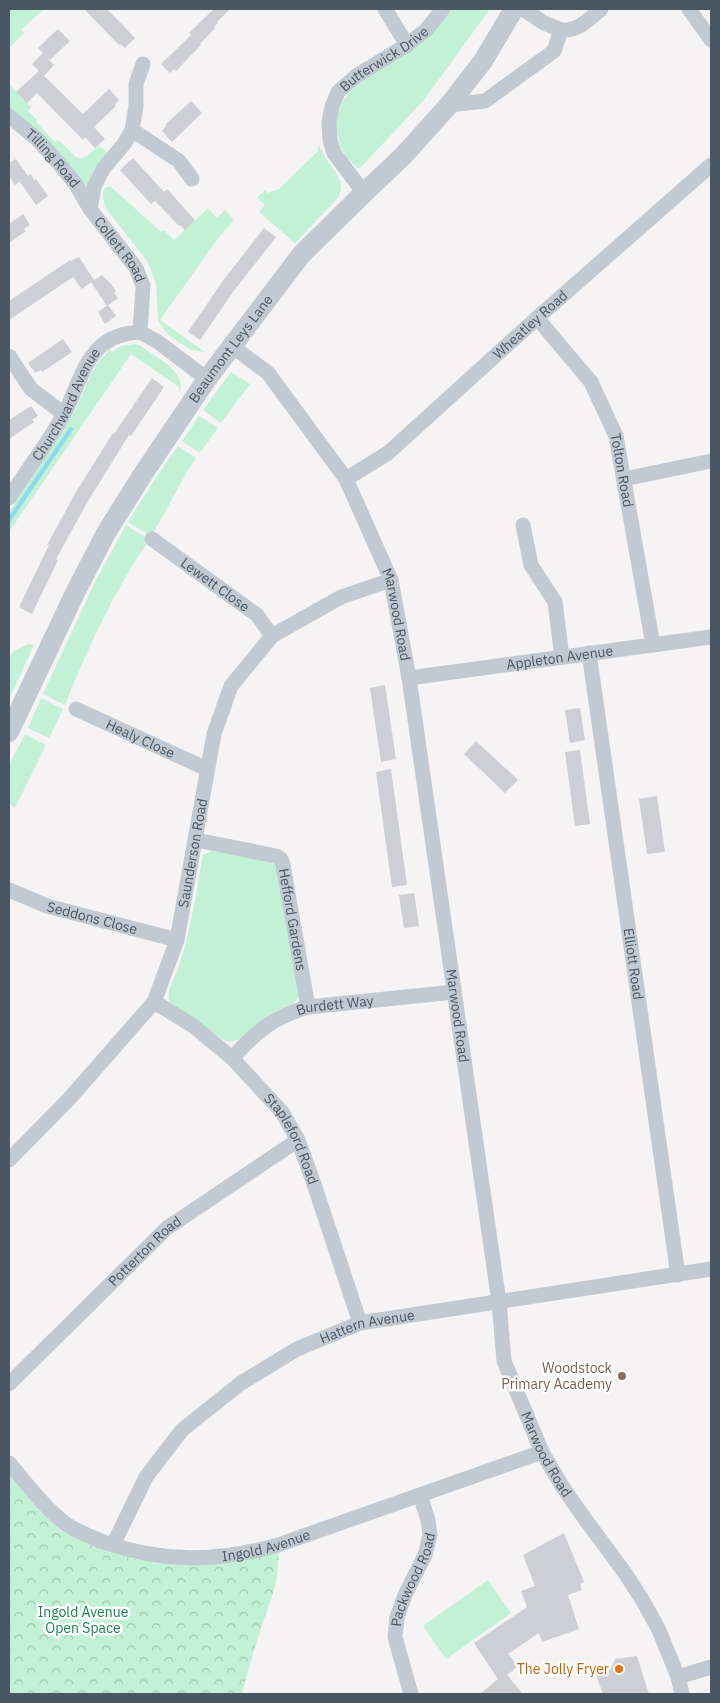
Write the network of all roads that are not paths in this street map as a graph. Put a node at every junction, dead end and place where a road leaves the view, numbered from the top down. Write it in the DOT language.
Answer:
graph roads {
  1 [pos="385,9"];
  2 [pos="443,9"];
  3 [pos="514,9"];
  4 [pos="523,9"];
  5 [pos="601,9"];
  6 [pos="689,9"];
  7 [pos="561,30"];
  8 [pos="711,40"];
  9 [pos="407,46"];
  10 [pos="143,64"];
  11 [pos="449,105"];
  12 [pos="9,116"];
  13 [pos="132,130"];
  14 [pos="711,165"];
  15 [pos="192,179"];
  16 [pos="364,192"];
  17 [pos="90,209"];
  18 [pos="537,318"];
  19 [pos="140,332"];
  20 [pos="232,346"];
  21 [pos="9,356"];
  22 [pos="207,379"];
  23 [pos="64,414"];
  24 [pos="711,461"];
  25 [pos="346,479"];
  26 [pos="624,479"];
  27 [pos="9,498"];
  28 [pos="523,525"];
  29 [pos="152,539"];
  30 [pos="392,580"];
  31 [pos="272,636"];
  32 [pos="711,637"];
  33 [pos="653,645"];
  34 [pos="589,653"];
  35 [pos="562,657"];
  36 [pos="409,678"];
  37 [pos="76,709"];
  38 [pos="9,732"];
  39 [pos="207,769"];
  40 [pos="196,840"];
  41 [pos="9,890"];
  42 [pos="177,940"];
  43 [pos="454,992"];
  44 [pos="154,1002"];
  45 [pos="308,1007"];
  46 [pos="232,1058"];
  47 [pos="298,1140"];
  48 [pos="9,1160"];
  49 [pos="711,1270"];
  50 [pos="678,1274"];
  51 [pos="499,1302"];
  52 [pos="360,1323"];
  53 [pos="9,1384"];
  54 [pos="542,1452"];
  55 [pos="9,1463"];
  56 [pos="420,1495"];
  57 [pos="113,1545"];
  58 [pos="711,1667"];
  59 [pos="678,1676"];
  60 [pos="411,1694"];
  61 [pos="682,1694"];
  1 -- 9 [label="street"];
  2 -- 9 [label="street, Butterwick Drive"];
  3 -- 11 [label="street, Beaumont Leys Lane"];
  4 -- 7 [label="street"];
  5 -- 7 [label="street"];
  6 -- 8 [label="street"];
  7 -- 11 [label="street"];
  9 -- 16 [label="street, Butterwick Drive"];
  10 -- 13 [label="street, Collett Road"];
  11 -- 16 [label="street, Beaumont Leys Lane"];
  12 -- 17 [label="street, Tilling Road"];
  13 -- 15 [label="street"];
  13 -- 17 [label="street, Collett Road"];
  14 -- 18 [label="street, Wheatley Road"];
  16 -- 20 [label="street, Beaumont Leys Lane"];
  17 -- 19 [label="street, Collett Road"];
  18 -- 25 [label="street, Wheatley Road"];
  18 -- 26 [label="street, Tolton Road"];
  19 -- 22 [label="street"];
  19 -- 23 [label="street, Churchward Avenue"];
  20 -- 22 [label="street, Beaumont Leys Lane"];
  20 -- 25 [label="street, Marwood Road"];
  21 -- 23 [label="street"];
  22 -- 38 [label="street, Beaumont Leys Lane"];
  23 -- 27 [label="street, Churchward Avenue"];
  24 -- 26 [label="street"];
  25 -- 30 [label="street, Marwood Road"];
  26 -- 33 [label="street, Tolton Road"];
  28 -- 35 [label="street"];
  29 -- 31 [label="street, Lewett Close"];
  30 -- 31 [label="street, Saunderson Road"];
  30 -- 36 [label="street, Marwood Road"];
  31 -- 39 [label="street, Saunderson Road"];
  32 -- 33 [label="street, Appleton Avenue"];
  33 -- 34 [label="street, Appleton Avenue"];
  34 -- 35 [label="street, Appleton Avenue"];
  34 -- 50 [label="street, Elliott Road"];
  35 -- 36 [label="street, Appleton Avenue"];
  36 -- 43 [label="street, Marwood Road"];
  37 -- 39 [label="street, Healy Close"];
  39 -- 40 [label="street, Saunderson Road"];
  40 -- 42 [label="street, Saunderson Road"];
  40 -- 45 [label="street, Hefford Gardens"];
  41 -- 42 [label="street, Seddons Close"];
  42 -- 44 [label="street, Saunderson Road"];
  43 -- 45 [label="street, Burdett Way"];
  43 -- 51 [label="street, Marwood Road"];
  44 -- 46 [label="street, Stapleford Road"];
  44 -- 48 [label="street, Saunderson Road"];
  45 -- 46 [label="street, Burdett Way"];
  46 -- 47 [label="street, Stapleford Road"];
  47 -- 52 [label="street, Stapleford Road"];
  47 -- 53 [label="street, Potterton Road"];
  49 -- 50 [label="street, Hattern Avenue"];
  50 -- 51 [label="street, Hattern Avenue"];
  51 -- 52 [label="street, Hattern Avenue"];
  51 -- 54 [label="street, Marwood Road"];
  52 -- 57 [label="street, Hattern Avenue"];
  54 -- 56 [label="street, Ingold Avenue"];
  54 -- 59 [label="street, Marwood Road"];
  55 -- 57 [label="street, Ingold Avenue"];
  56 -- 57 [label="street, Ingold Avenue"];
  56 -- 60 [label="street, Packwood Road"];
  58 -- 59 [label="street"];
  59 -- 61 [label="street, Marwood Road"];
}
